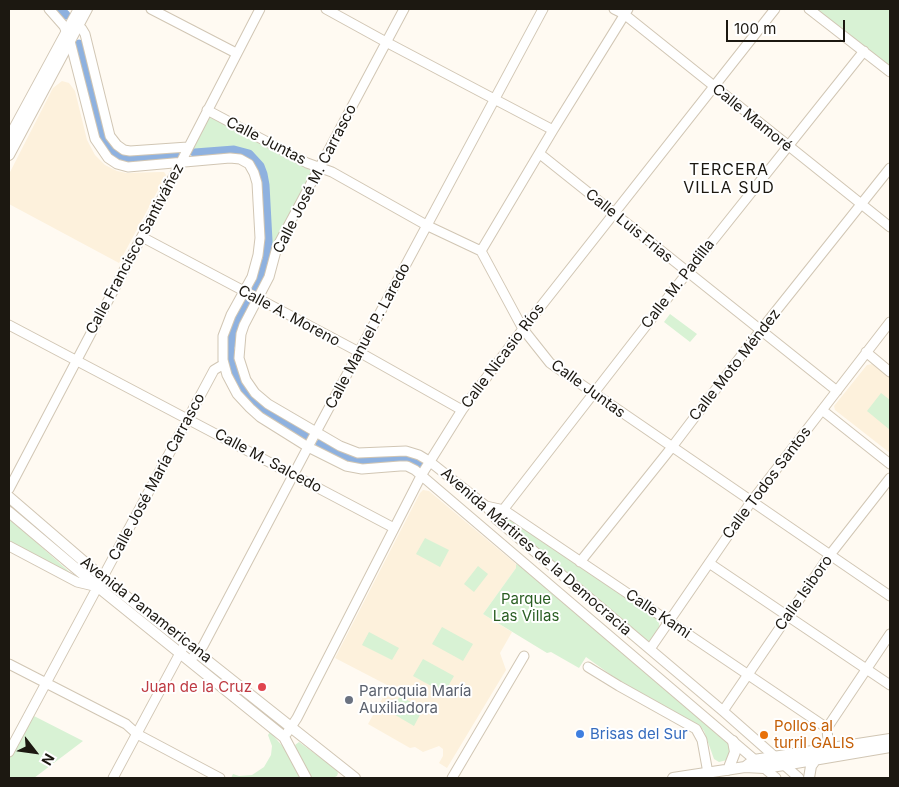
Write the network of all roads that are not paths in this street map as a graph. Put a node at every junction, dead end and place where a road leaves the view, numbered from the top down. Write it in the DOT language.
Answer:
graph roads {
  1 [pos="50,9"];
  2 [pos="79,9"];
  3 [pos="87,9"];
  4 [pos="151,9"];
  5 [pos="260,9"];
  6 [pos="326,9"];
  7 [pos="404,9"];
  8 [pos="543,9"];
  9 [pos="614,9"];
  10 [pos="775,9"];
  11 [pos="809,9"];
  12 [pos="626,12"];
  13 [pos="71,31"];
  14 [pos="386,42"];
  15 [pos="864,51"];
  16 [pos="236,53"];
  17 [pos="890,72"];
  18 [pos="714,87"];
  19 [pos="495,98"];
  20 [pos="207,110"];
  21 [pos="553,130"];
  22 [pos="9,138"];
  23 [pos="188,146"];
  24 [pos="788,147"];
  25 [pos="540,154"];
  26 [pos="9,155"];
  27 [pos="181,162"];
  28 [pos="320,167"];
  29 [pos="890,168"];
  30 [pos="861,205"];
  31 [pos="614,214"];
  32 [pos="428,226"];
  33 [pos="890,227"];
  34 [pos="142,237"];
  35 [pos="481,251"];
  36 [pos="687,273"];
  37 [pos="243,292"];
  38 [pos="258,299"];
  39 [pos="890,322"];
  40 [pos="9,324"];
  41 [pos="523,329"];
  42 [pos="760,331"];
  43 [pos="359,352"];
  44 [pos="866,352"];
  45 [pos="76,360"];
  46 [pos="224,364"];
  47 [pos="890,372"];
  48 [pos="837,391"];
  49 [pos="592,394"];
  50 [pos="462,410"];
  51 [pos="822,410"];
  52 [pos="188,418"];
  53 [pos="316,433"];
  54 [pos="308,447"];
  55 [pos="672,447"];
  56 [pos="429,461"];
  57 [pos="890,464"];
  58 [pos="294,474"];
  59 [pos="422,474"];
  60 [pos="890,478"];
  61 [pos="9,489"];
  62 [pos="9,498"];
  63 [pos="750,502"];
  64 [pos="486,506"];
  65 [pos="504,510"];
  66 [pos="9,512"];
  67 [pos="496,519"];
  68 [pos="394,528"];
  69 [pos="9,546"];
  70 [pos="829,556"];
  71 [pos="580,562"];
  72 [pos="709,563"];
  73 [pos="101,582"];
  74 [pos="890,596"];
  75 [pos="788,616"];
  76 [pos="669,621"];
  77 [pos="890,634"];
  78 [pos="186,642"];
  79 [pos="650,650"];
  80 [pos="198,652"];
  81 [pos="179,653"];
  82 [pos="524,656"];
  83 [pos="190,661"];
  84 [pos="9,664"];
  85 [pos="588,666"];
  86 [pos="867,669"];
  87 [pos="748,674"];
  88 [pos="46,683"];
  89 [pos="890,685"];
  90 [pos="723,711"];
  91 [pos="292,726"];
  92 [pos="827,728"];
  93 [pos="137,734"];
  94 [pos="284,737"];
  95 [pos="890,739"];
  96 [pos="733,741"];
  97 [pos="890,747"];
  98 [pos="9,752"];
  99 [pos="829,752"];
  100 [pos="776,756"];
  101 [pos="816,759"];
  102 [pos="754,760"];
  103 [pos="784,765"];
  104 [pos="745,767"];
  105 [pos="764,768"];
  106 [pos="708,773"];
  107 [pos="724,773"];
  108 [pos="113,778"];
  109 [pos="220,778"];
  110 [pos="306,778"];
  111 [pos="353,778"];
  112 [pos="452,778"];
  113 [pos="673,778"];
  114 [pos="776,778"];
  115 [pos="799,778"];
  116 [pos="809,778"];
  1 -- 13 [label="street, Avenida Mártires de la Democracia"];
  2 -- 13 [label="main road"];
  3 -- 13 [label="main road"];
  4 -- 16 [label="street"];
  5 -- 16 [label="street, Calle Francisco Santiváñez"];
  6 -- 14 [label="street"];
  7 -- 14 [label="street, Calle José M. Carrasco"];
  8 -- 19 [label="street, Calle Manuel P. Laredo"];
  9 -- 12 [label="street, Calle Mamoré"];
  10 -- 18 [label="street, Calle Nicasio Ríos"];
  11 -- 15 [label="street"];
  12 -- 18 [label="street, Calle Mamoré"];
  12 -- 21 [label="street"];
  13 -- 22 [label="main road"];
  13 -- 23 [label="street, Avenida Mártires de la Democracia"];
  13 -- 26 [label="main road"];
  13 -- 27 [label="street, Avenida Mártires de la Democracia"];
  14 -- 19 [label="street"];
  14 -- 28 [label="street, Calle José M. Carrasco"];
  15 -- 17 [label="street"];
  15 -- 24 [label="street, Calle M. Padilla"];
  16 -- 20 [label="street, Calle Francisco Santiváñez"];
  18 -- 24 [label="street, Calle Mamoré"];
  18 -- 31 [label="street, Calle Nicasio Ríos"];
  19 -- 21 [label="street"];
  19 -- 32 [label="street, Calle Manuel P. Laredo"];
  20 -- 23 [label="street, Calle Francisco Santiváñez"];
  20 -- 28 [label="street, Calle Juntas"];
  21 -- 25 [label="street"];
  23 -- 27 [label="street, Calle Francisco Santiváñez"];
  24 -- 30 [label="street, Calle Mamoré"];
  24 -- 36 [label="street, Calle M. Padilla"];
  25 -- 31 [label="street, Calle Luis Frias"];
  25 -- 35 [label="street"];
  27 -- 34 [label="street, Calle Francisco Santiváñez"];
  27 -- 37 [label="street, Avenida Mártires de la Democracia"];
  28 -- 32 [label="street, Calle Juntas"];
  28 -- 38 [label="street, Calle José M. Carrasco"];
  29 -- 30 [label="street, Calle Moto Méndez"];
  30 -- 33 [label="street, Calle Mamoré"];
  30 -- 42 [label="street, Calle Moto Méndez"];
  31 -- 36 [label="street, Calle Luis Frias"];
  31 -- 41 [label="street, Calle Nicasio Ríos"];
  32 -- 35 [label="street, Calle Juntas"];
  32 -- 43 [label="street, Calle Manuel P. Laredo"];
  34 -- 37 [label="street, Calle A. Moreno"];
  34 -- 45 [label="street, Calle Francisco Santiváñez"];
  35 -- 41 [label="street, Calle Juntas"];
  36 -- 42 [label="street, Calle Luis Frias"];
  36 -- 49 [label="street, Calle M. Padilla"];
  37 -- 38 [label="street, Calle A. Moreno"];
  37 -- 46 [label="street, Avenida Mártires de la Democracia"];
  38 -- 43 [label="street, Calle A. Moreno"];
  38 -- 53 [label="street, Avenida Mártires de la Democracia"];
  39 -- 44 [label="street, Calle Todos Santos"];
  40 -- 45 [label="street, Calle M. Salcedo"];
  41 -- 49 [label="street, Calle Juntas"];
  41 -- 50 [label="street, Calle Nicasio Ríos"];
  42 -- 48 [label="street, Calle Luis Frias"];
  42 -- 55 [label="street, Calle Moto Méndez"];
  43 -- 50 [label="street, Calle A. Moreno"];
  43 -- 53 [label="street, Calle Manuel P. Laredo"];
  44 -- 47 [label="street"];
  44 -- 48 [label="street, Calle Todos Santos"];
  45 -- 52 [label="street, Calle M. Salcedo"];
  45 -- 61 [label="street, Calle Francisco Santiváñez"];
  46 -- 52 [label="street, Calle José María Carrasco"];
  46 -- 54 [label="street, Avenida Mártires de la Democracia"];
  48 -- 51 [label="street, Calle Todos Santos"];
  49 -- 55 [label="street, Calle Juntas"];
  49 -- 65 [label="street, Calle M. Padilla"];
  50 -- 56 [label="street, Calle Nicasio Ríos"];
  51 -- 57 [label="street"];
  51 -- 63 [label="street, Calle Todos Santos"];
  52 -- 58 [label="street, Calle M. Salcedo"];
  52 -- 73 [label="street, Calle José María Carrasco"];
  53 -- 54 [label="street, Calle Manuel P. Laredo"];
  53 -- 56 [label="street, Avenida Mártires de la Democracia"];
  54 -- 58 [label="street, Calle Manuel P. Laredo"];
  54 -- 59 [label="street, Avenida Mártires de la Democracia"];
  55 -- 63 [label="street, Calle Juntas"];
  55 -- 71 [label="street, Calle Moto Méndez"];
  56 -- 59 [label="street, Calle Nicasio Ríos"];
  56 -- 64 [label="street, Avenida Mártires de la Democracia"];
  58 -- 68 [label="street, Calle M. Salcedo"];
  58 -- 80 [label="street, Calle Manuel P. Laredo"];
  59 -- 68 [label="street, Calle Nicasio Ríos"];
  59 -- 96 [label="street, Avenida Mártires de la Democracia"];
  60 -- 70 [label="street, Calle Isiboro"];
  62 -- 73 [label="main road, Avenida Panamericana"];
  63 -- 70 [label="street, Calle Juntas"];
  63 -- 72 [label="street, Calle Todos Santos"];
  64 -- 65 [label="street, Calle Kami"];
  64 -- 67 [label="street, Avenida Mártires de la Democracia"];
  65 -- 67 [label="street, Calle M. Padilla"];
  65 -- 71 [label="street, Calle Kami"];
  66 -- 73 [label="main road, Avenida Panamericana"];
  67 -- 79 [label="street, Avenida Mártires de la Democracia"];
  68 -- 91 [label="street, Calle Nicasio Ríos"];
  69 -- 73 [label="street"];
  70 -- 74 [label="street, Calle Juntas"];
  70 -- 75 [label="street, Calle Isiboro"];
  71 -- 76 [label="street, Calle Kami"];
  72 -- 75 [label="street"];
  72 -- 76 [label="street, Calle Todos Santos"];
  73 -- 78 [label="main road, Avenida Panamericana"];
  73 -- 81 [label="main road, Avenida Panamericana"];
  73 -- 88 [label="street, Calle José María Carrasco"];
  75 -- 86 [label="street"];
  75 -- 87 [label="street, Calle Isiboro"];
  76 -- 79 [label="street, Calle Todos Santos"];
  76 -- 87 [label="street, Calle Kami"];
  77 -- 86 [label="street"];
  78 -- 80 [label="main road, Avenida Panamericana"];
  78 -- 81 [label="street"];
  79 -- 90 [label="street, Avenida Mártires de la Democracia"];
  80 -- 83 [label="street, Calle Manuel P. Laredo"];
  80 -- 91 [label="main road, Avenida Panamericana"];
  81 -- 83 [label="main road, Avenida Panamericana"];
  81 -- 93 [label="street"];
  82 -- 112 [label="street"];
  83 -- 94 [label="main road, Avenida Panamericana"];
  84 -- 88 [label="street"];
  85 -- 106 [label="street"];
  86 -- 89 [label="street"];
  86 -- 92 [label="street"];
  87 -- 90 [label="street, Calle Isiboro"];
  87 -- 92 [label="street, Calle Kami"];
  88 -- 93 [label="street"];
  88 -- 98 [label="street, Calle José María Carrasco"];
  90 -- 100 [label="street, Avenida Mártires de la Democracia"];
  91 -- 94 [label="street, Calle Nicasio Ríos"];
  91 -- 111 [label="main road, Avenida Panamericana"];
  92 -- 99 [label="street"];
  93 -- 108 [label="street"];
  93 -- 109 [label="street"];
  94 -- 110 [label="main road, Avenida Panamericana"];
  95 -- 99 [label="main road"];
  96 -- 102 [label="street, Avenida Mártires de la Democracia"];
  96 -- 107 [label="main road"];
  97 -- 99 [label="main road"];
  99 -- 100 [label="main road"];
  99 -- 101 [label="main road"];
  100 -- 102 [label="main road"];
  100 -- 103 [label="street, Avenida Mártires de la Democracia"];
  101 -- 103 [label="main road"];
  101 -- 116 [label="main road"];
  102 -- 104 [label="main road"];
  102 -- 105 [label="street, Avenida Mártires de la Democracia"];
  103 -- 105 [label="main road"];
  103 -- 115 [label="street, Avenida Mártires de la Democracia"];
  104 -- 105 [label="main road"];
  104 -- 107 [label="main road"];
  105 -- 114 [label="street, Avenida Mártires de la Democracia"];
  106 -- 107 [label="main road"];
  106 -- 113 [label="main road"];
}
